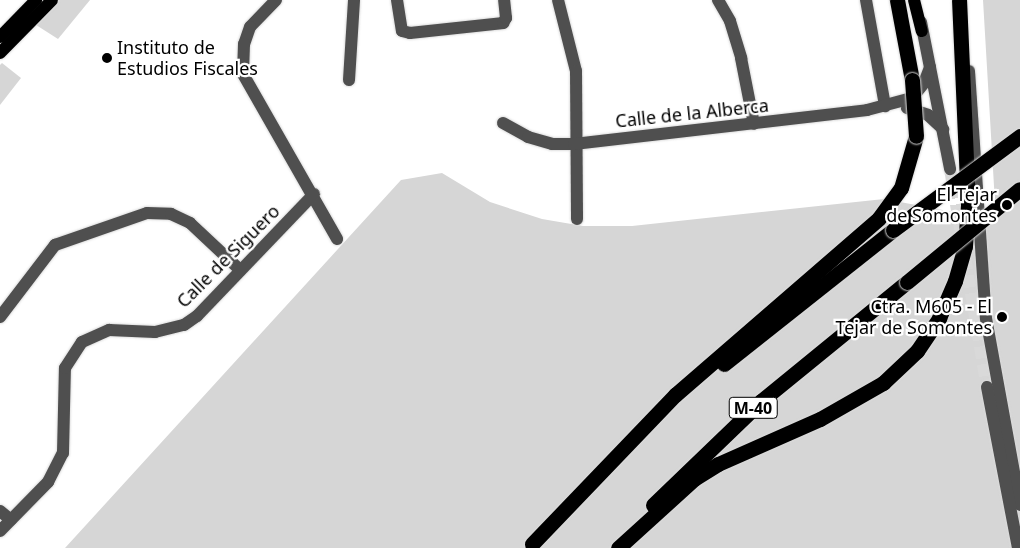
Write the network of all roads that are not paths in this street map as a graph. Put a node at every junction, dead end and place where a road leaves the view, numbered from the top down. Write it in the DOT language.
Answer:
graph roads {
  1 [pos="36,0"];
  2 [pos="52,0"];
  3 [pos="276,0"];
  4 [pos="354,0"];
  5 [pos="397,0"];
  6 [pos="504,0"];
  7 [pos="558,0"];
  8 [pos="718,0"];
  9 [pos="866,0"];
  10 [pos="897,0"];
  11 [pos="916,0"];
  12 [pos="959,0"];
  13 [pos="966,0"];
  14 [pos="922,31"];
  15 [pos="0,37"];
  16 [pos="0,53"];
  17 [pos="930,67"];
  18 [pos="349,80"];
  19 [pos="887,106"];
  20 [pos="503,123"];
  21 [pos="754,124"];
  22 [pos="943,130"];
  23 [pos="1020,136"];
  24 [pos="574,144"];
  25 [pos="950,168"];
  26 [pos="1020,189"];
  27 [pos="314,194"];
  28 [pos="577,219"];
  29 [pos="337,239"];
  30 [pos="240,270"];
  31 [pos="0,317"];
  32 [pos="987,387"];
  33 [pos="1020,505"];
  34 [pos="0,511"];
  35 [pos="11,520"];
  36 [pos="0,532"];
  37 [pos="534,546"];
  38 [pos="612,548"];
  39 [pos="618,548"];
  40 [pos="1018,548"];
  1 -- 15 [label="main road"];
  2 -- 16 [label="main road"];
  3 -- 27 [label="street"];
  4 -- 18 [label="street"];
  5 -- 6 [label="street"];
  7 -- 24 [label="street"];
  8 -- 21 [label="street"];
  9 -- 19 [label="street"];
  10 -- 37 [label="highway, bridge"];
  11 -- 14 [label="main road"];
  12 -- 39 [label="highway"];
  13 -- 33 [label="street"];
  14 -- 17 [label="street"];
  17 -- 19 [label="street"];
  17 -- 22 [label="street"];
  19 -- 21 [label="street, Calle de la Alberca"];
  19 -- 22 [label="street"];
  20 -- 24 [label="street, Calle de la Alberca"];
  21 -- 24 [label="street, Calle de la Alberca"];
  22 -- 25 [label="street"];
  23 -- 37 [label="highway, M-40, bridge"];
  24 -- 28 [label="street"];
  26 -- 38 [label="highway, M-40, bridge"];
  27 -- 29 [label="street"];
  27 -- 30 [label="street, Calle de Siguero"];
  30 -- 31 [label="street"];
  30 -- 35 [label="street, Calle de Siguero"];
  32 -- 40 [label="street"];
  34 -- 35 [label="street"];
  35 -- 36 [label="street, Calle de Siguero"];
}
